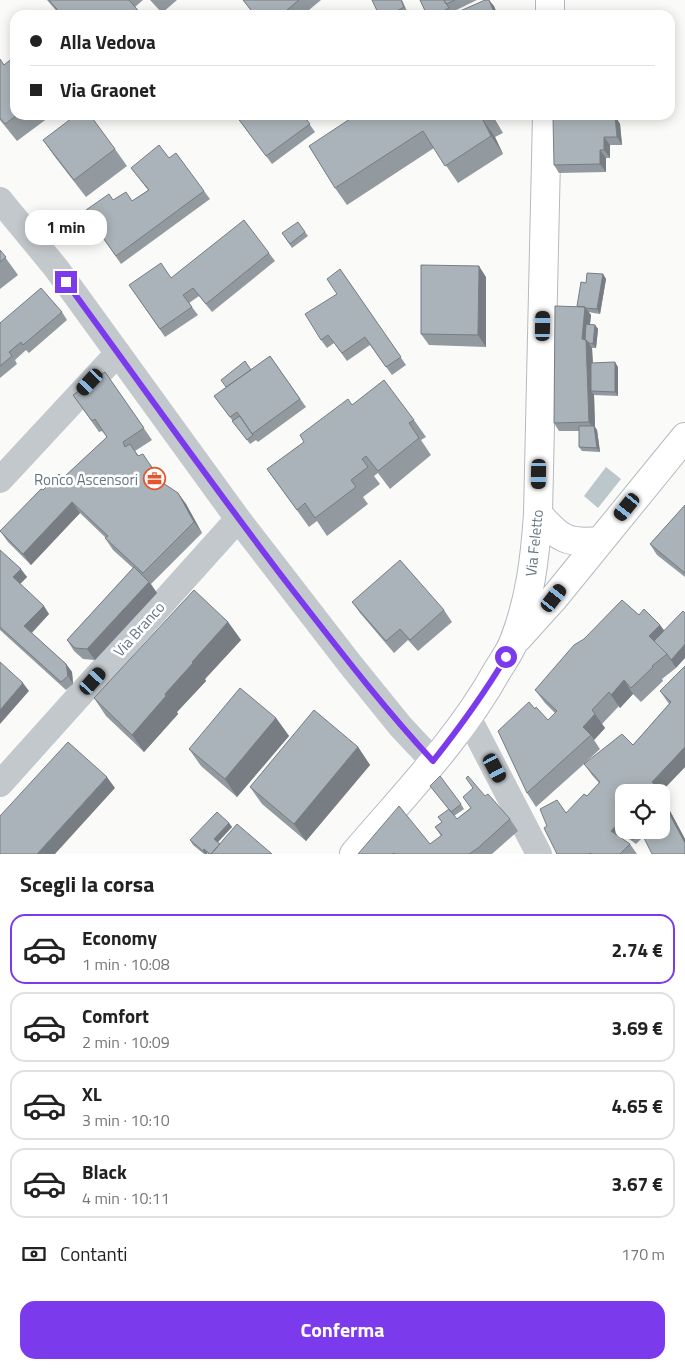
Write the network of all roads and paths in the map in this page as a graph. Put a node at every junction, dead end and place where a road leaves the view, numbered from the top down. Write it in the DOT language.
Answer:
graph roads {
  1 [pos="547,120"];
  2 [pos="0,200"];
  3 [pos="118,353"];
  4 [pos="685,437"];
  5 [pos="0,480"];
  6 [pos="538,514"];
  7 [pos="238,519"];
  8 [pos="599,542"];
  9 [pos="514,643"];
  10 [pos="468,717"];
  11 [pos="433,761"];
  12 [pos="0,784"];
  13 [pos="354,854"];
  14 [pos="539,854"];
  1 -- 6 [label="street, Via Feletto"];
  2 -- 3 [label="street"];
  3 -- 5 [label="street"];
  3 -- 7 [label="street"];
  4 -- 8 [label="street"];
  6 -- 8 [label="street"];
  6 -- 9 [label="street, Via Feletto"];
  7 -- 11 [label="street"];
  7 -- 12 [label="street, Via Branco"];
  8 -- 9 [label="street"];
  9 -- 10 [label="street, Via Feletto"];
  10 -- 11 [label="street, Via Feletto"];
  10 -- 14 [label="street"];
  11 -- 13 [label="street, Via Feletto"];
}
